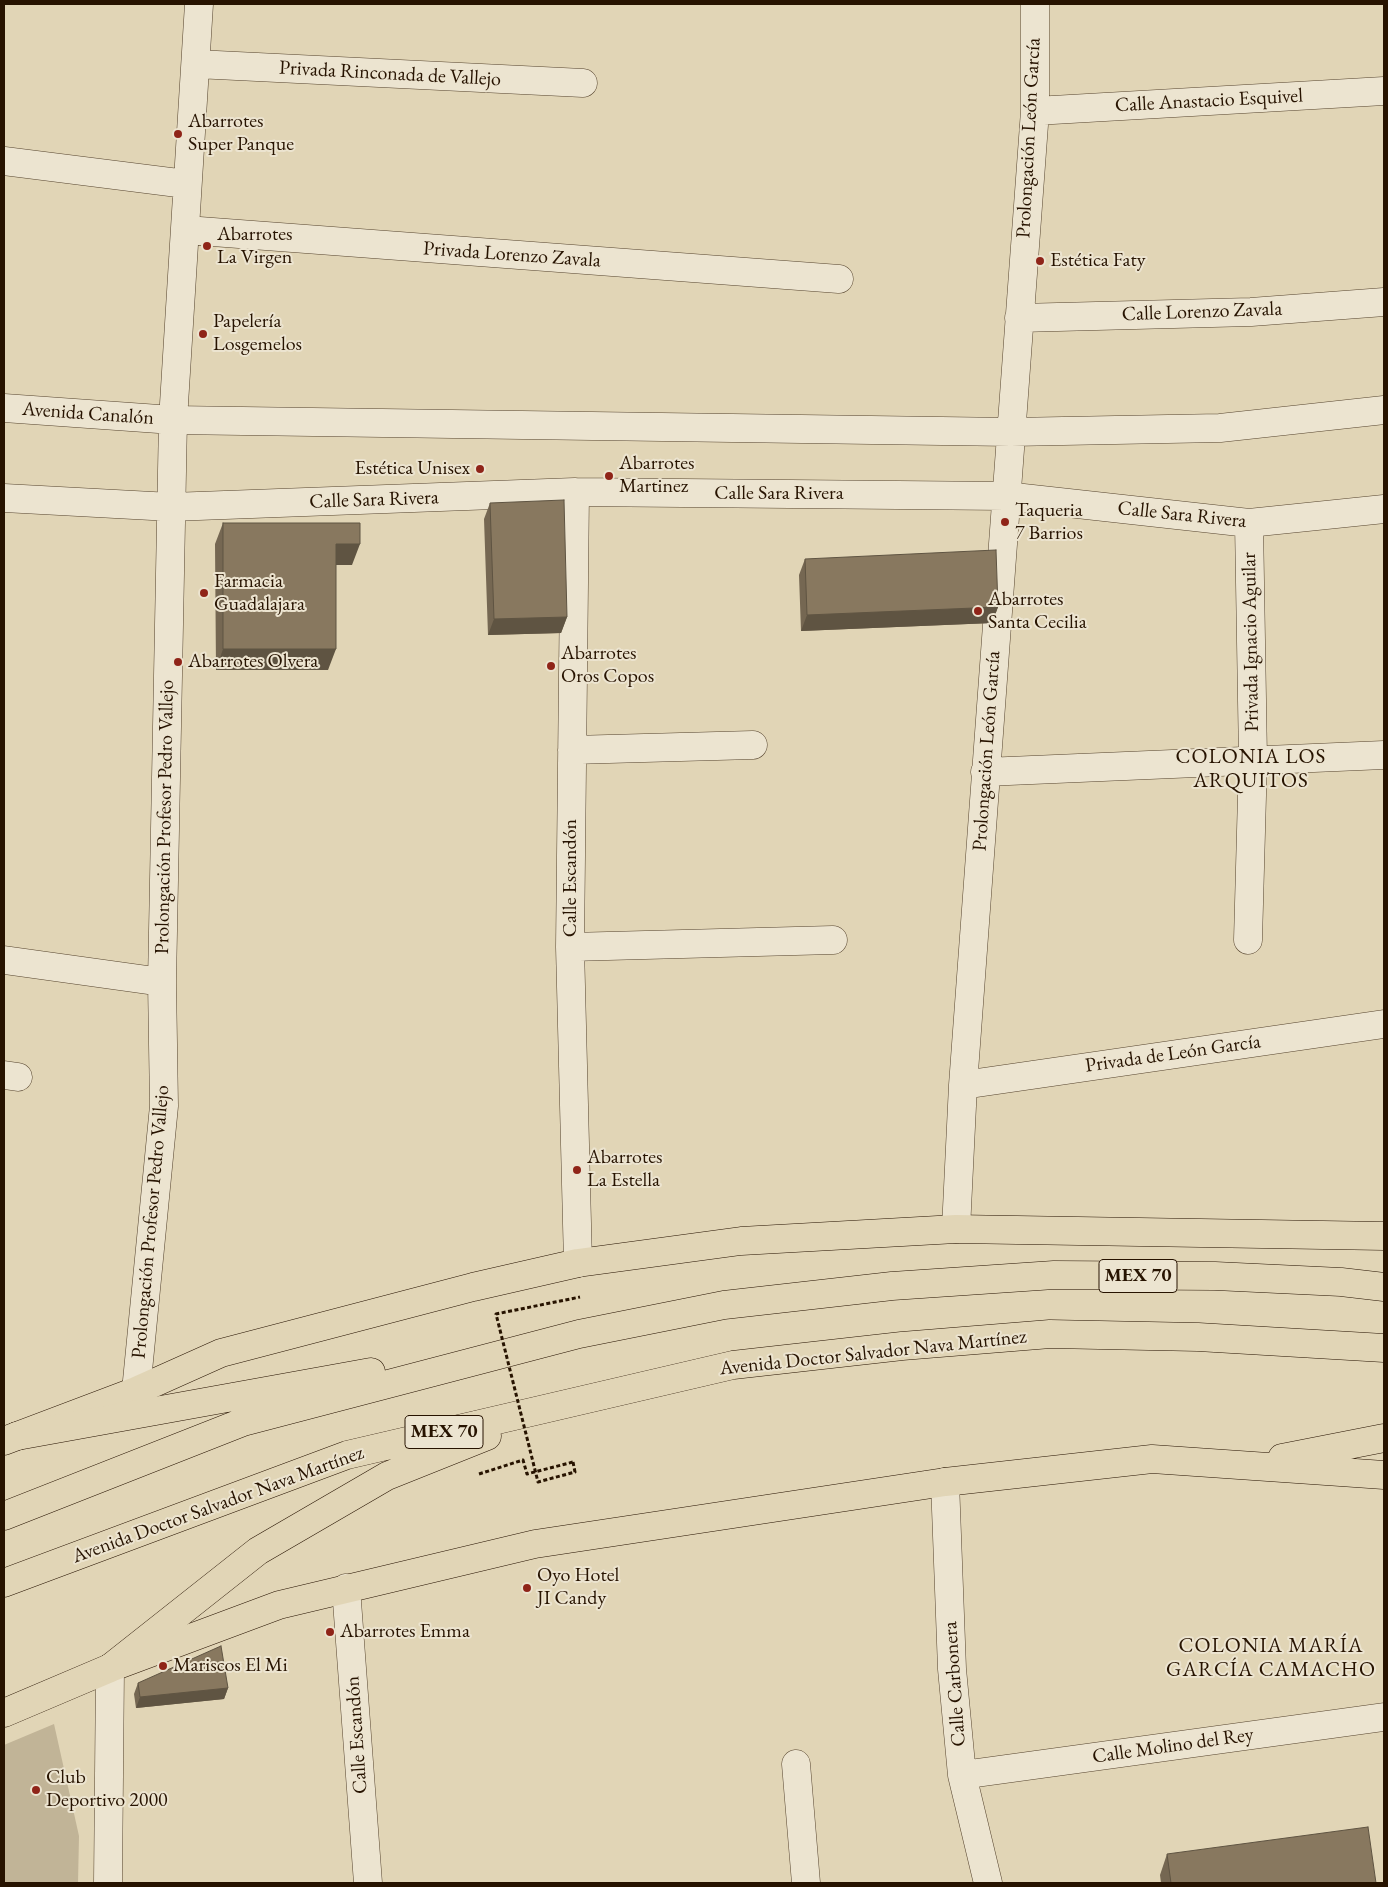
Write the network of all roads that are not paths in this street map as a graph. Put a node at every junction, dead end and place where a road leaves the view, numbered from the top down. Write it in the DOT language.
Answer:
graph roads {
  1 [pos="199,4"];
  2 [pos="1035,4"];
  3 [pos="196,64"];
  4 [pos="583,84"];
  5 [pos="1384,91"];
  6 [pos="1034,111"];
  7 [pos="4,161"];
  8 [pos="186,184"];
  9 [pos="186,230"];
  10 [pos="839,279"];
  11 [pos="1384,302"];
  12 [pos="1019,318"];
  13 [pos="4,408"];
  14 [pos="1384,410"];
  15 [pos="173,420"];
  16 [pos="1010,432"];
  17 [pos="574,492"];
  18 [pos="1005,496"];
  19 [pos="4,498"];
  20 [pos="171,507"];
  21 [pos="1384,509"];
  22 [pos="1249,524"];
  23 [pos="752,745"];
  24 [pos="572,750"];
  25 [pos="1384,754"];
  26 [pos="1253,759"];
  27 [pos="985,772"];
  28 [pos="833,940"];
  29 [pos="1248,940"];
  30 [pos="570,947"];
  31 [pos="4,960"];
  32 [pos="162,982"];
  33 [pos="1384,1024"];
  34 [pos="963,1085"];
  35 [pos="956,1229"];
  36 [pos="1377,1238"];
  37 [pos="578,1263"];
  38 [pos="1384,1286"];
  39 [pos="579,1334"];
  40 [pos="1384,1348"];
  41 [pos="136,1390"];
  42 [pos="569,1403"];
  43 [pos="10,1438"];
  44 [pos="1384,1438"];
  45 [pos="1246,1464"];
  46 [pos="1384,1475"];
  47 [pos="945,1482"];
  48 [pos="4,1516"];
  49 [pos="4,1583"];
  50 [pos="346,1588"];
  51 [pos="110,1668"];
  52 [pos="4,1712"];
  53 [pos="1384,1717"];
  54 [pos="796,1764"];
  55 [pos="962,1775"];
  56 [pos="108,1883"];
  57 [pos="368,1883"];
  58 [pos="806,1883"];
  59 [pos="988,1883"];
  1 -- 3 [label="street, Prolongación Profesor Pedro Vallejo"];
  2 -- 6 [label="street, Prolongación León García"];
  3 -- 4 [label="street, Privada Rinconada de Vallejo"];
  3 -- 8 [label="street, Prolongación Profesor Pedro Vallejo"];
  5 -- 6 [label="street, Calle Anastacio Esquivel"];
  6 -- 12 [label="street, Prolongación León García"];
  7 -- 8 [label="street"];
  8 -- 9 [label="street, Prolongación Profesor Pedro Vallejo"];
  9 -- 10 [label="street, Privada Lorenzo Zavala"];
  9 -- 15 [label="street, Prolongación Profesor Pedro Vallejo"];
  11 -- 12 [label="street, Calle Lorenzo Zavala"];
  12 -- 16 [label="street, Prolongación León García"];
  13 -- 15 [label="street, Avenida Canalón"];
  14 -- 16 [label="street"];
  15 -- 16 [label="street"];
  15 -- 20 [label="street, Prolongación Profesor Pedro Vallejo"];
  16 -- 18 [label="street, Prolongación León García"];
  17 -- 18 [label="street, Calle Sara Rivera"];
  17 -- 20 [label="street, Calle Sara Rivera"];
  17 -- 24 [label="street, Calle Escandón"];
  18 -- 22 [label="street, Calle Sara Rivera"];
  18 -- 27 [label="street, Prolongación León García"];
  19 -- 20 [label="street"];
  20 -- 32 [label="street, Prolongación Profesor Pedro Vallejo"];
  21 -- 22 [label="street, Calle Sara Rivera"];
  22 -- 26 [label="street, Privada Ignacio Aguilar"];
  23 -- 24 [label="street"];
  24 -- 30 [label="street, Calle Escandón"];
  25 -- 26 [label="street"];
  26 -- 27 [label="street"];
  26 -- 29 [label="street, Privada Ignacio Aguilar"];
  27 -- 34 [label="street, Prolongación León García"];
  28 -- 30 [label="street"];
  30 -- 37 [label="street, Calle Escandón"];
  31 -- 32 [label="street"];
  32 -- 41 [label="street, Prolongación Profesor Pedro Vallejo"];
  33 -- 34 [label="street, Privada de León García"];
  34 -- 35 [label="street, Prolongación León García"];
  35 -- 36 [label="main road"];
  35 -- 37 [label="main road"];
  37 -- 41 [label="main road"];
  38 -- 39 [label="main road, MEX 70"];
  39 -- 43 [label="main road"];
  39 -- 48 [label="main road, MEX 70"];
  40 -- 42 [label="main road, Avenida Doctor Salvador Nava Martínez / MEX 70"];
  41 -- 43 [label="main road"];
  42 -- 49 [label="main road, Avenida Doctor Salvador Nava Martínez / MEX 70"];
  42 -- 51 [label="main road"];
  44 -- 45 [label="main road"];
  45 -- 46 [label="main road"];
  45 -- 47 [label="main road"];
  47 -- 50 [label="main road"];
  47 -- 55 [label="street, Calle Carbonera"];
  50 -- 51 [label="main road"];
  50 -- 57 [label="street, Calle Escandón"];
  51 -- 52 [label="main road"];
  51 -- 56 [label="street"];
  53 -- 55 [label="street, Calle Molino del Rey"];
  54 -- 58 [label="street"];
  55 -- 59 [label="street, Calle Carbonera"];
}
